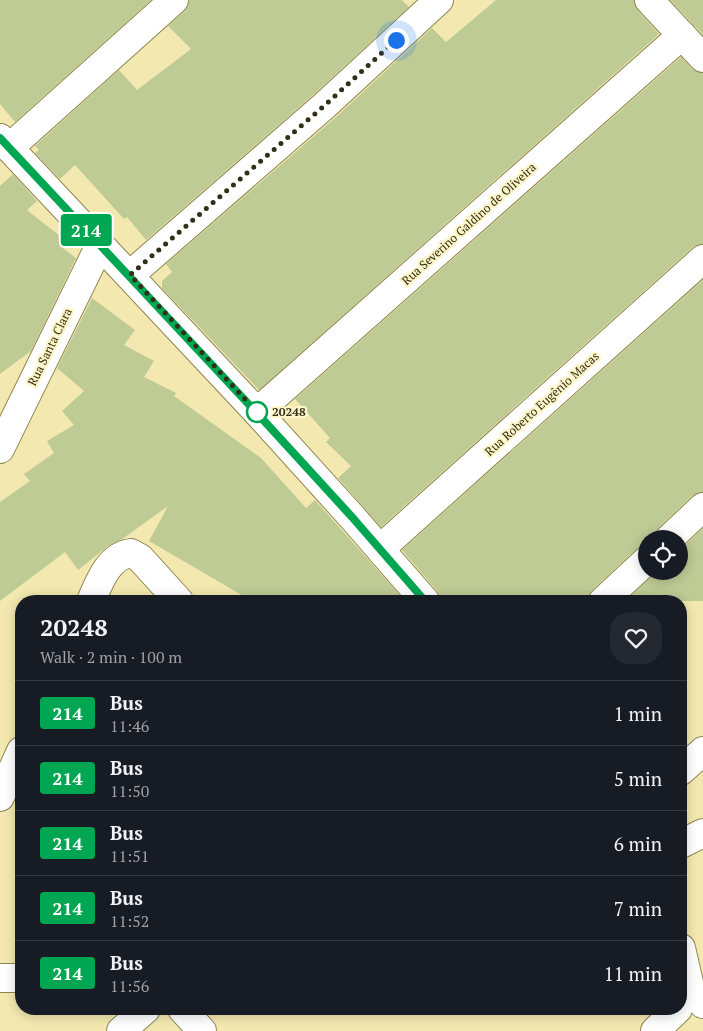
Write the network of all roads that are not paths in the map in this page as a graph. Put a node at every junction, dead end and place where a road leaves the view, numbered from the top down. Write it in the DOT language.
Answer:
graph roads {
  1 [pos="174,0"];
  2 [pos="439,0"];
  3 [pos="649,0"];
  4 [pos="682,35"];
  5 [pos="703,58"];
  6 [pos="4,143"];
  7 [pos="100,245"];
  8 [pos="703,259"];
  9 [pos="130,275"];
  10 [pos="256,412"];
  11 [pos="0,449"];
  12 [pos="703,507"];
  13 [pos="679,530"];
  14 [pos="380,549"];
  15 [pos="638,568"];
  16 [pos="94,595"];
  17 [pos="173,595"];
  18 [pos="420,595"];
  19 [pos="609,595"];
  20 [pos="703,751"];
  21 [pos="15,765"];
  22 [pos="687,766"];
  23 [pos="0,797"];
  24 [pos="703,833"];
  25 [pos="687,841"];
  26 [pos="0,978"];
  27 [pos="15,978"];
  28 [pos="139,1015"];
  29 [pos="187,1015"];
  30 [pos="671,1015"];
  31 [pos="121,1031"];
  32 [pos="202,1031"];
  33 [pos="655,1031"];
  1 -- 6 [label="street"];
  2 -- 9 [label="street"];
  3 -- 4 [label="street"];
  4 -- 5 [label="street"];
  4 -- 10 [label="street, Rua Severino Galdino de Oliveira"];
  6 -- 7 [label="street"];
  7 -- 9 [label="street"];
  7 -- 11 [label="street, Rua Santa Clara"];
  8 -- 14 [label="street, Rua Roberto Eugênio Macas"];
  9 -- 10 [label="street"];
  10 -- 14 [label="street"];
  12 -- 13 [label="street"];
  14 -- 18 [label="street"];
  15 -- 19 [label="street"];
  16 -- 17 [label="street"];
  20 -- 22 [label="street"];
  21 -- 23 [label="street"];
  24 -- 25 [label="street"];
  26 -- 27 [label="street"];
  28 -- 31 [label="street"];
  29 -- 32 [label="street"];
  30 -- 33 [label="street"];
}
